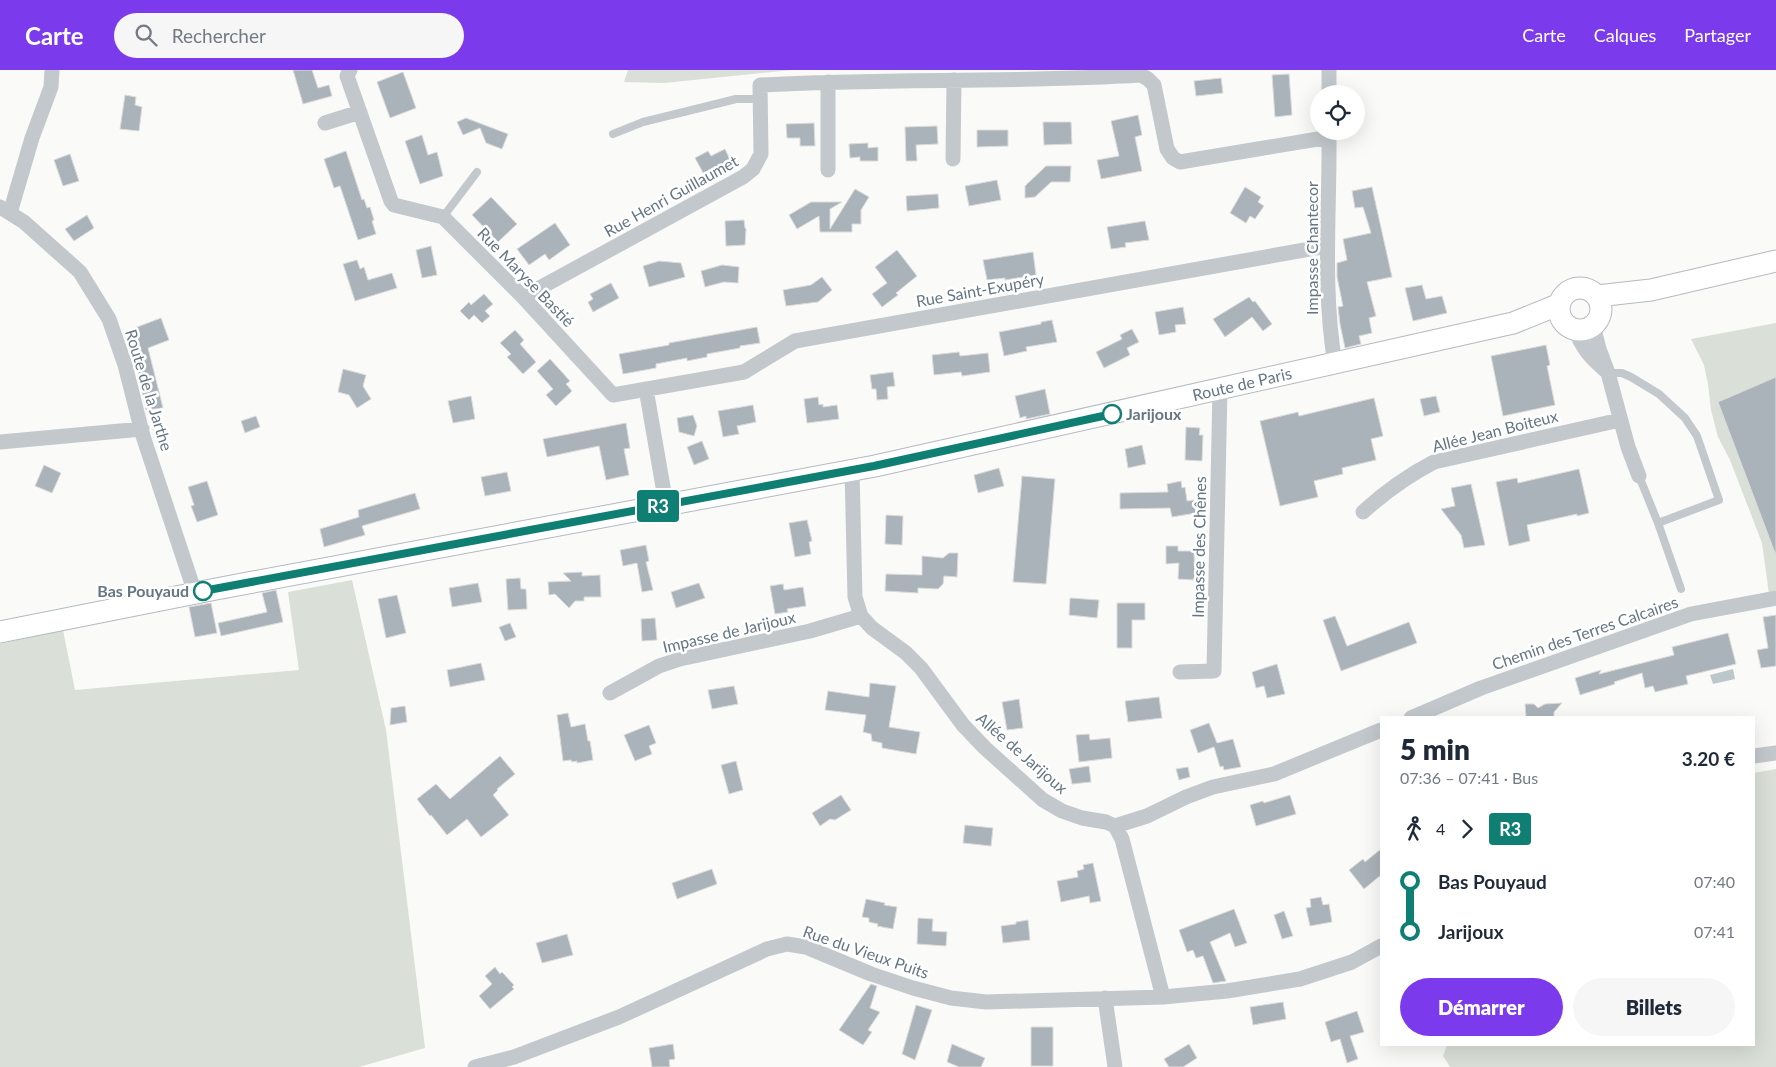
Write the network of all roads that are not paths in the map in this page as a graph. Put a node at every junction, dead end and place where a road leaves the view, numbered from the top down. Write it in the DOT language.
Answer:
graph roads {
  1 [pos="52,70"];
  2 [pos="350,70"];
  3 [pos="1329,70"];
  4 [pos="954,80"];
  5 [pos="828,82"];
  6 [pos="1329,85"];
  7 [pos="759,99"];
  8 [pos="360,112"];
  9 [pos="325,123"];
  10 [pos="613,134"];
  11 [pos="1310,138"];
  12 [pos="1330,140"];
  13 [pos="953,159"];
  14 [pos="828,170"];
  15 [pos="477,172"];
  16 [pos="5,210"];
  17 [pos="443,217"];
  18 [pos="1327,246"];
  19 [pos="1776,262"];
  20 [pos="523,297"];
  21 [pos="1581,315"];
  22 [pos="1335,364"];
  23 [pos="1608,373"];
  24 [pos="646,389"];
  25 [pos="1220,389"];
  26 [pos="1620,420"];
  27 [pos="142,429"];
  28 [pos="0,442"];
  29 [pos="852,470"];
  30 [pos="1639,476"];
  31 [pos="666,504"];
  32 [pos="1363,512"];
  33 [pos="1658,524"];
  34 [pos="1681,589"];
  35 [pos="195,593"];
  36 [pos="1776,598"];
  37 [pos="861,616"];
  38 [pos="0,632"];
  39 [pos="1180,672"];
  40 [pos="610,693"];
  41 [pos="1416,716"];
  42 [pos="1380,730"];
  43 [pos="1776,753"];
  44 [pos="1755,756"];
  45 [pos="1115,826"];
  46 [pos="1380,947"];
  47 [pos="1163,997"];
  48 [pos="1105,998"];
  49 [pos="476,1067"];
  50 [pos="1115,1067"];
  1 -- 16 [label="street"];
  2 -- 8 [label="street"];
  3 -- 6 [label="street"];
  4 -- 5 [label="street"];
  4 -- 11 [label="street"];
  4 -- 13 [label="street"];
  5 -- 7 [label="street"];
  5 -- 14 [label="street"];
  7 -- 10 [label="lane"];
  7 -- 20 [label="street, Rue Henri Guillaumet"];
  8 -- 9 [label="street"];
  8 -- 17 [label="street"];
  12 -- 18 [label="street, Impasse Chantecor"];
  15 -- 17 [label="lane"];
  16 -- 27 [label="street, Route de la Jarthe"];
  17 -- 20 [label="street, Rue Maryse Bastié"];
  18 -- 22 [label="street, Impasse Chantecor"];
  18 -- 24 [label="street, Rue Saint-Exupéry"];
  19 -- 21 [label="main road, Route de Paris"];
  20 -- 24 [label="street, Rue Maryse Bastié"];
  21 -- 22 [label="main road, Route de Paris"];
  21 -- 23 [label="street"];
  22 -- 25 [label="main road, Route de Paris"];
  23 -- 26 [label="street"];
  23 -- 33 [label="lane"];
  24 -- 31 [label="street"];
  25 -- 29 [label="main road, Route de Paris"];
  25 -- 39 [label="street, Impasse des Chênes"];
  26 -- 30 [label="street"];
  26 -- 32 [label="street, Allée Jean Boiteux"];
  27 -- 28 [label="street"];
  27 -- 35 [label="street, Route de la Jarthe"];
  29 -- 31 [label="main road, Route de Paris"];
  29 -- 37 [label="street"];
  30 -- 33 [label="lane"];
  31 -- 35 [label="main road, Route de Paris"];
  33 -- 34 [label="lane"];
  35 -- 38 [label="main road, Route de Paris"];
  36 -- 41 [label="street, Chemin des Terres Calcaires"];
  37 -- 40 [label="street, Impasse de Jarijoux"];
  37 -- 45 [label="street, Allée de Jarijoux"];
  42 -- 45 [label="street"];
  43 -- 44 [label="street"];
  45 -- 47 [label="street"];
  46 -- 47 [label="street, Rue du Vieux Puits"];
  47 -- 48 [label="street, Rue du Vieux Puits"];
  48 -- 49 [label="street, Rue du Vieux Puits"];
  48 -- 50 [label="street"];
}
